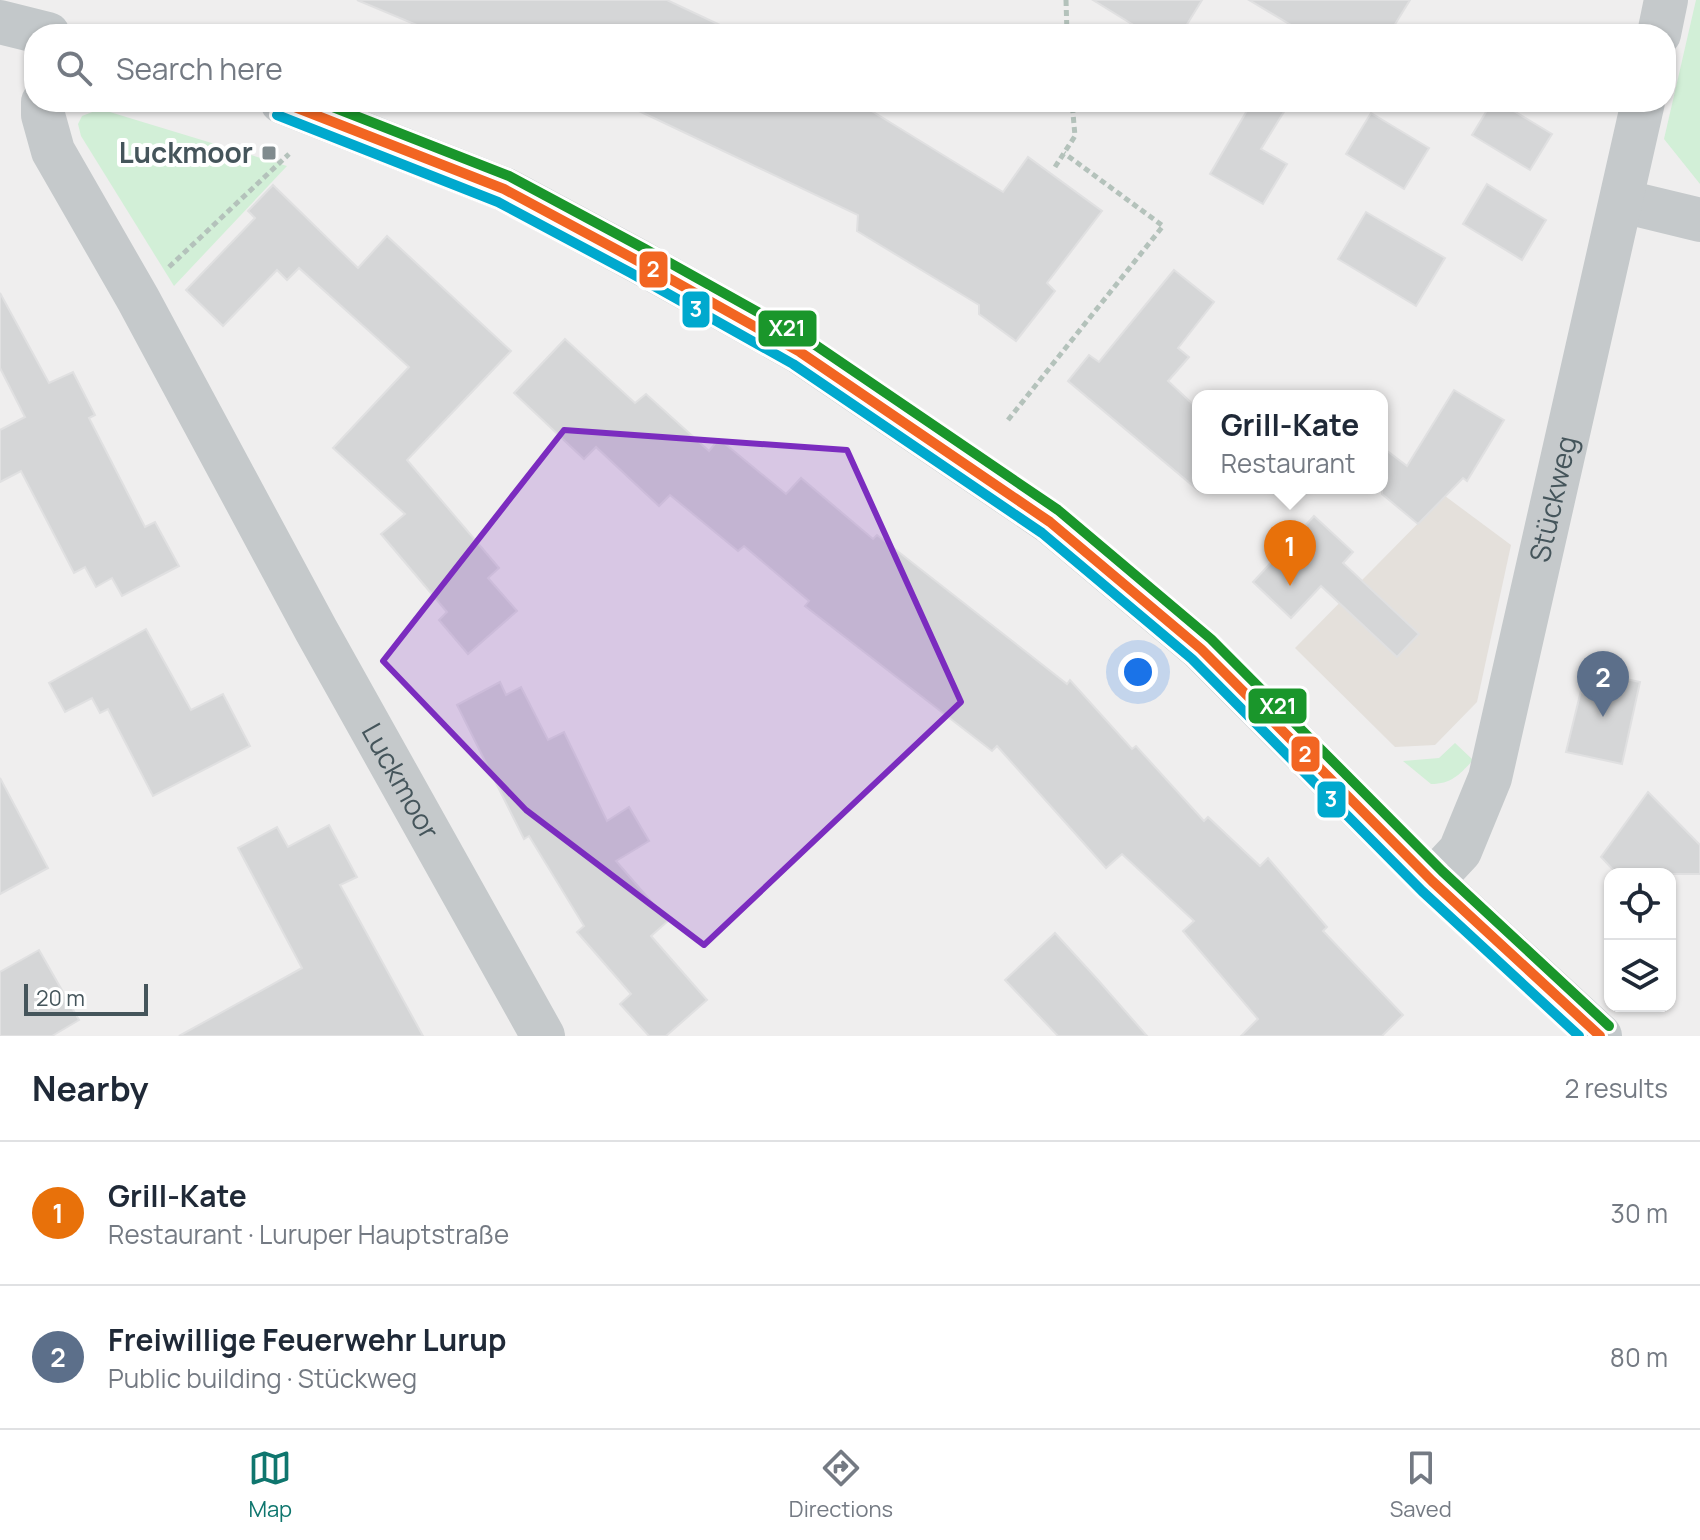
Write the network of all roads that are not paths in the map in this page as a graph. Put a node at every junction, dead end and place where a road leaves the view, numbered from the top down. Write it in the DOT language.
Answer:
graph roads {
  1 [pos="1666,0"];
  2 [pos="0,22"];
  3 [pos="1661,24"];
  4 [pos="24,28"];
  5 [pos="43,112"];
  6 [pos="308,112"];
  7 [pos="1641,112"];
  8 [pos="1622,201"];
  9 [pos="1700,220"];
  10 [pos="1432,881"];
  11 [pos="543,1036"];
  12 [pos="1600,1036"];
  1 -- 3 [label="street"];
  2 -- 4 [label="main road"];
  5 -- 11 [label="street, Luckmoor"];
  6 -- 10 [label="main road"];
  7 -- 8 [label="street, Stückweg"];
  8 -- 9 [label="street"];
  8 -- 10 [label="street, Stückweg"];
  10 -- 12 [label="main road"];
}
